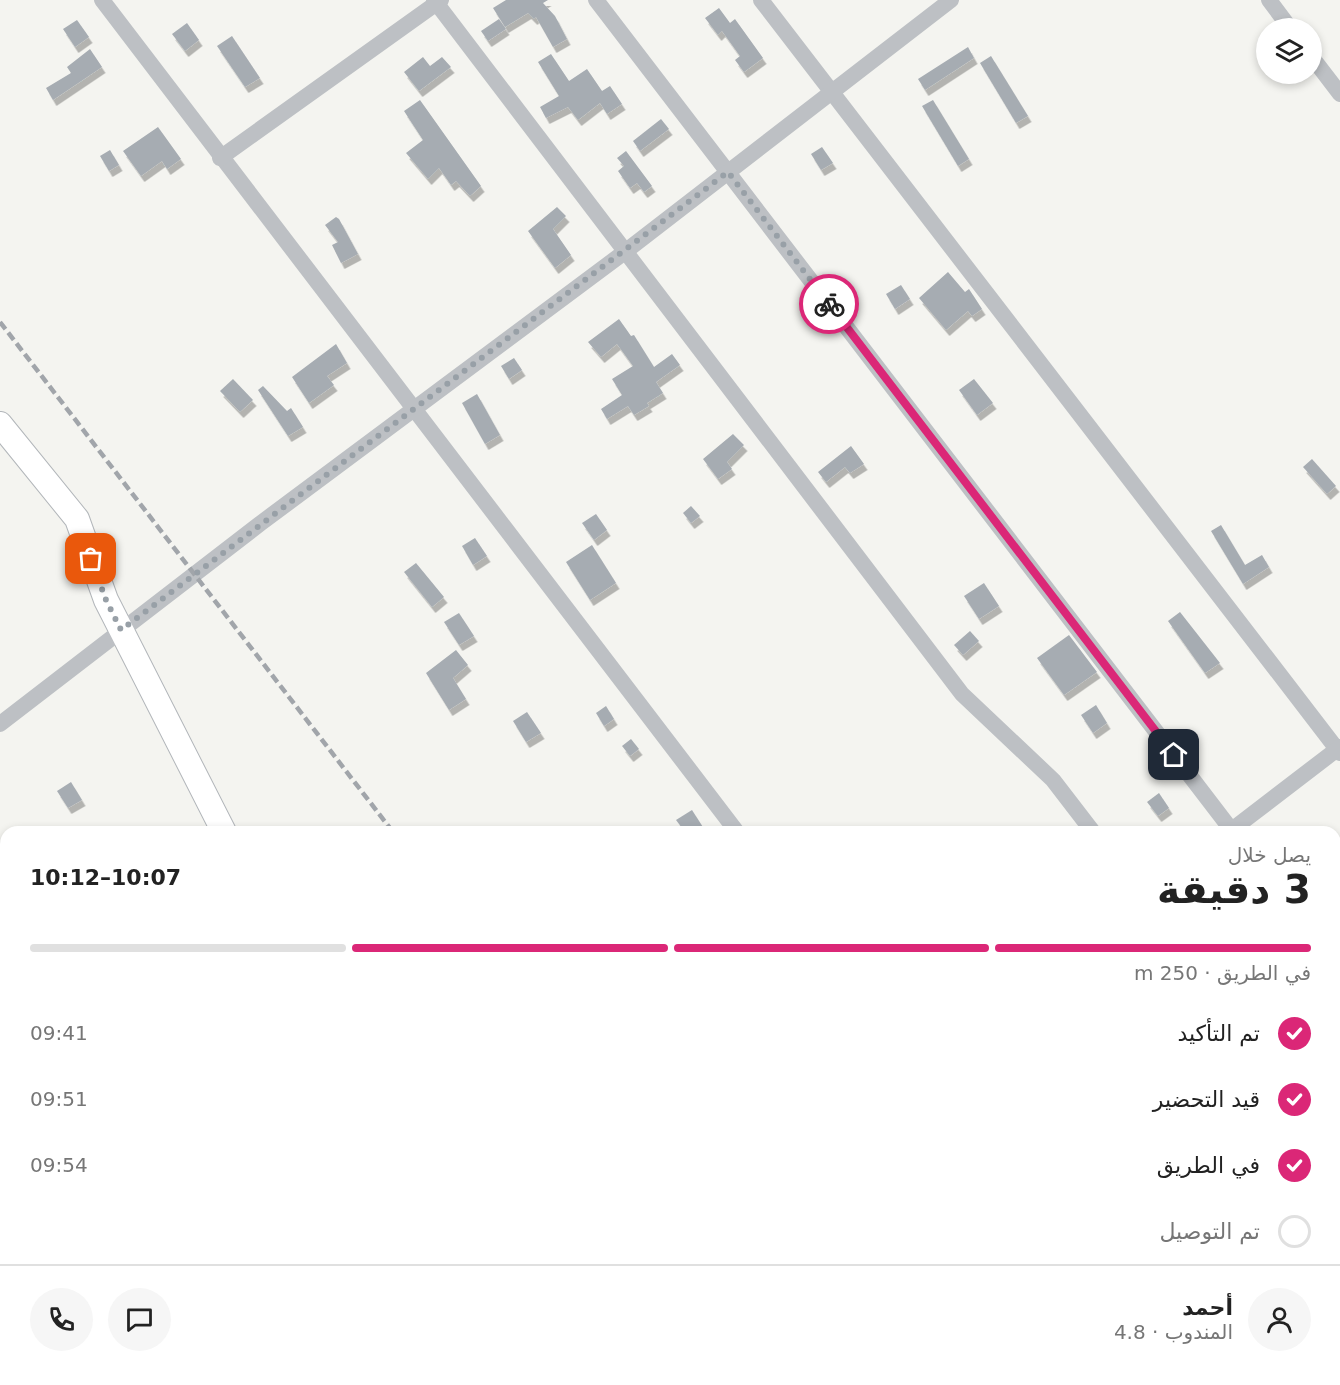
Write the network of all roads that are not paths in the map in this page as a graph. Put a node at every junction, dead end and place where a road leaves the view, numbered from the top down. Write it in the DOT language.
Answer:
graph roads {
  1 [pos="102,0"];
  2 [pos="596,0"];
  3 [pos="761,0"];
  4 [pos="1269,0"];
  5 [pos="437,1"];
  6 [pos="948,1"];
  7 [pos="1282,18"];
  8 [pos="1322,70"];
  9 [pos="832,92"];
  10 [pos="1340,94"];
  11 [pos="220,158"];
  12 [pos="728,172"];
  13 [pos="626,251"];
  14 [pos="413,410"];
  15 [pos="0,424"];
  16 [pos="121,630"];
  17 [pos="0,724"];
  18 [pos="1339,750"];
  19 [pos="221,826"];
  20 [pos="732,826"];
  21 [pos="1089,826"];
  22 [pos="1226,826"];
  23 [pos="1239,826"];
  1 -- 11 [label="street"];
  2 -- 12 [label="street"];
  3 -- 9 [label="street"];
  4 -- 7 [label="street"];
  5 -- 11 [label="street"];
  5 -- 13 [label="street"];
  6 -- 9 [label="street"];
  8 -- 10 [label="street"];
  9 -- 12 [label="street"];
  9 -- 18 [label="street"];
  11 -- 14 [label="street"];
  12 -- 13 [label="street"];
  12 -- 22 [label="street"];
  13 -- 14 [label="street"];
  13 -- 21 [label="street"];
  14 -- 16 [label="street"];
  14 -- 20 [label="street"];
  15 -- 16 [label="street"];
  16 -- 17 [label="street"];
  16 -- 19 [label="street"];
  18 -- 23 [label="street"];
}
